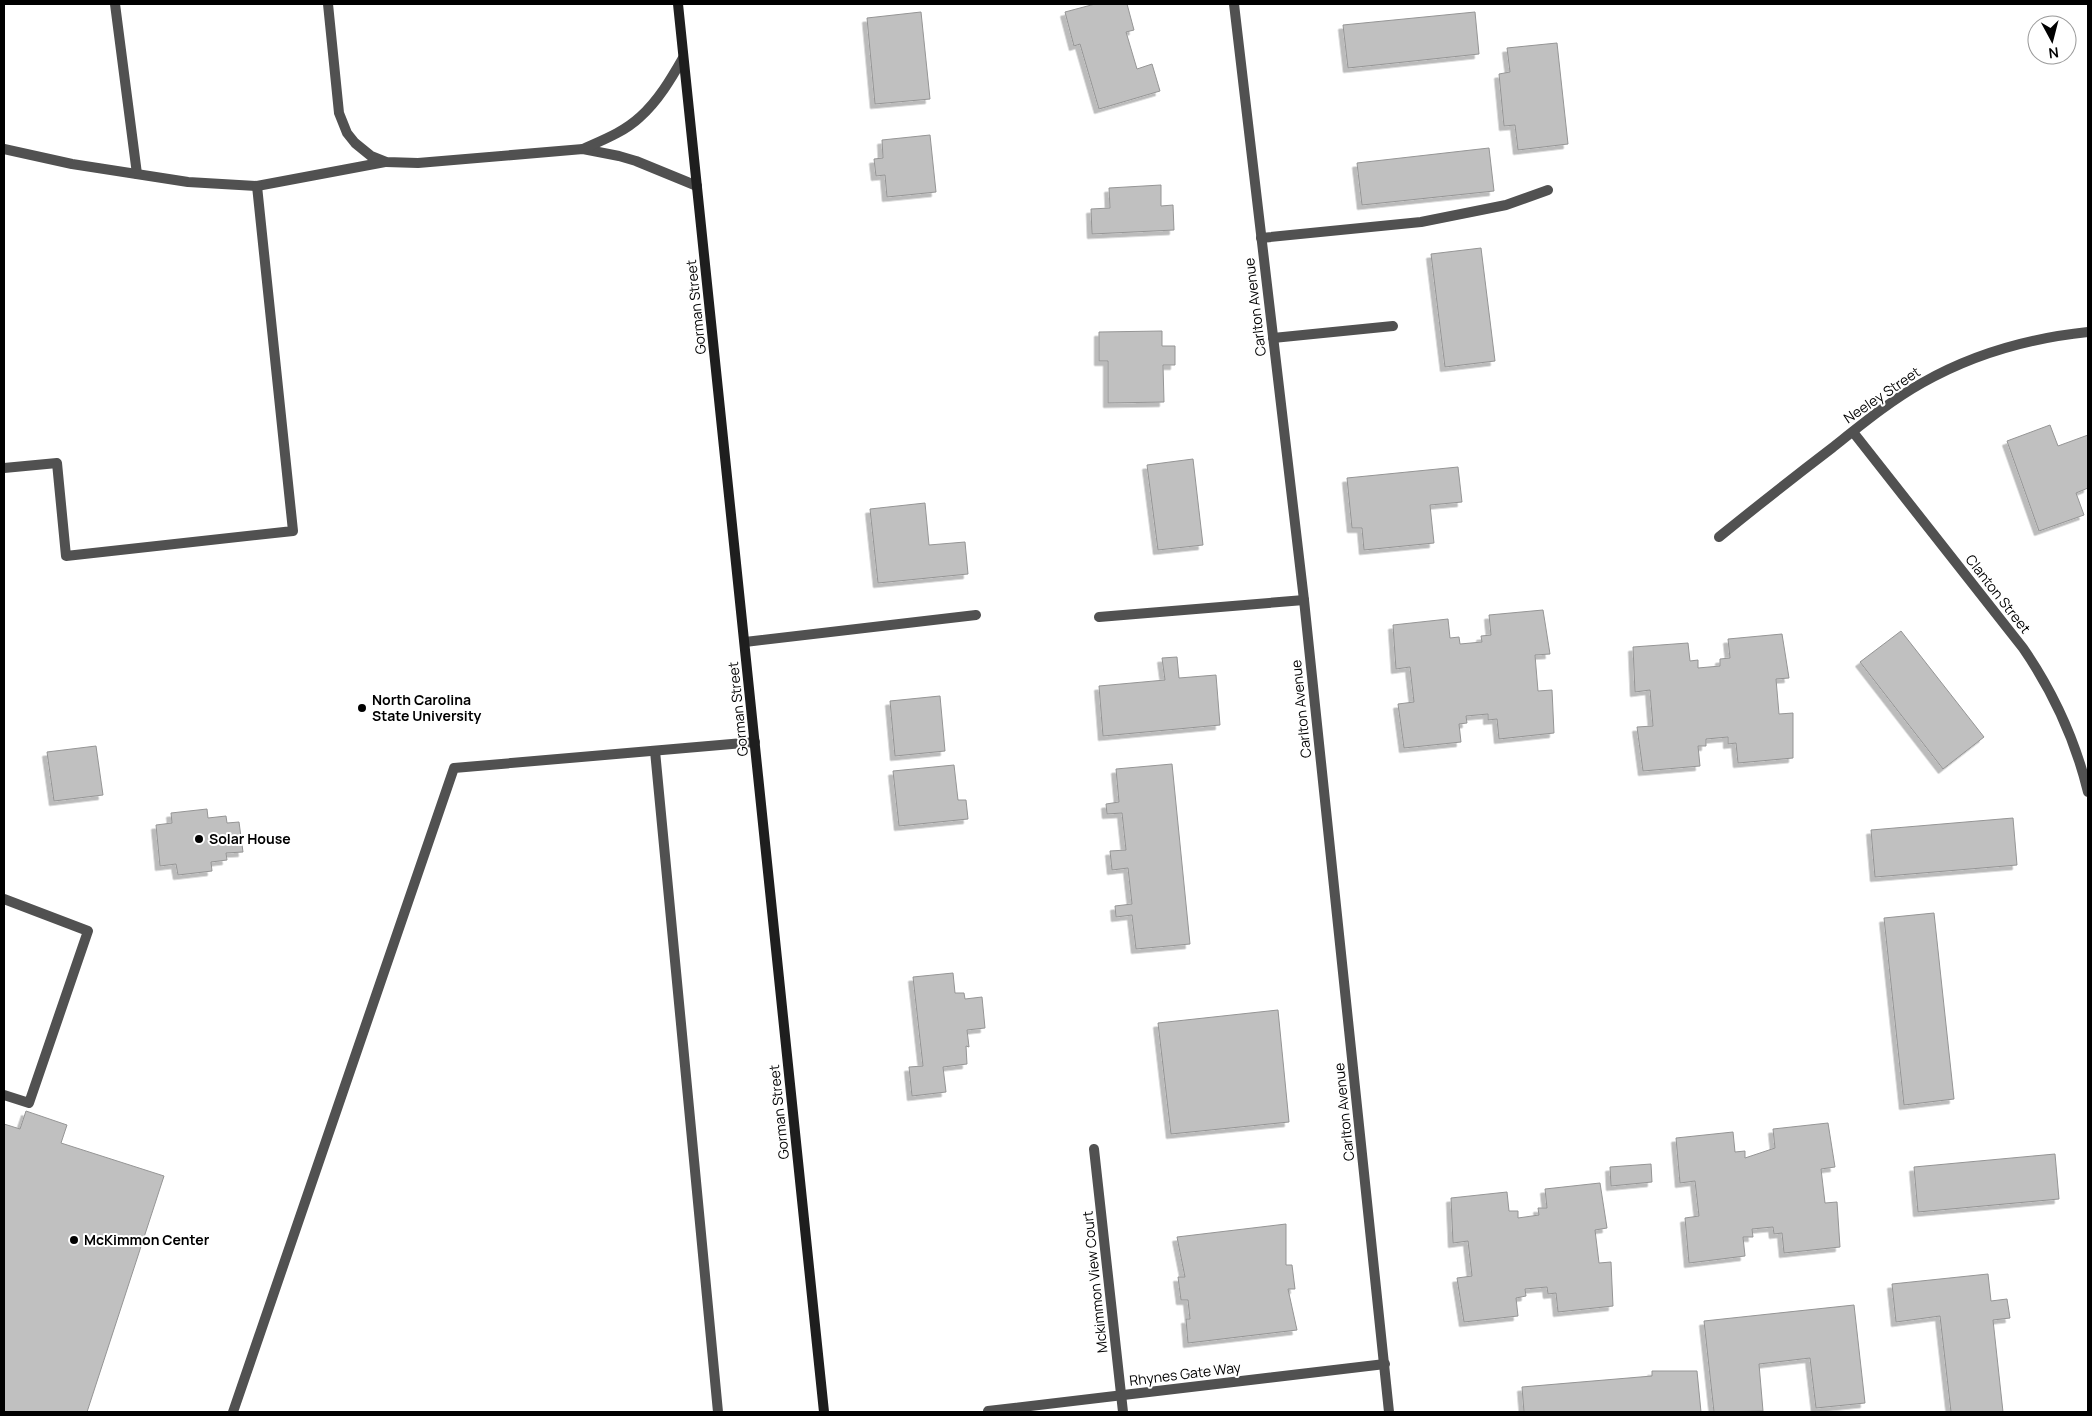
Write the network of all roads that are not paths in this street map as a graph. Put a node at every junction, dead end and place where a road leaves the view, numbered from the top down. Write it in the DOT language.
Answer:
graph roads {
  1 [pos="115,4"];
  2 [pos="328,4"];
  3 [pos="678,4"];
  4 [pos="1234,4"];
  5 [pos="683,58"];
  6 [pos="4,148"];
  7 [pos="583,149"];
  8 [pos="386,162"];
  9 [pos="137,174"];
  10 [pos="257,186"];
  11 [pos="697,186"];
  12 [pos="1548,190"];
  13 [pos="1262,238"];
  14 [pos="1394,326"];
  15 [pos="2088,332"];
  16 [pos="1273,338"];
  17 [pos="1853,432"];
  18 [pos="4,468"];
  19 [pos="1719,537"];
  20 [pos="1304,600"];
  21 [pos="976,615"];
  22 [pos="1099,617"];
  23 [pos="745,642"];
  24 [pos="755,742"];
  25 [pos="655,751"];
  26 [pos="2088,792"];
  27 [pos="4,899"];
  28 [pos="4,1095"];
  29 [pos="1094,1149"];
  30 [pos="1385,1364"];
  31 [pos="1122,1396"];
  32 [pos="233,1412"];
  33 [pos="718,1412"];
  34 [pos="823,1412"];
  35 [pos="988,1412"];
  36 [pos="1124,1412"];
  37 [pos="1389,1412"];
  1 -- 9 [label="street"];
  2 -- 8 [label="street"];
  3 -- 5 [label="main road, Gorman Street"];
  4 -- 13 [label="street, Carlton Avenue"];
  5 -- 7 [label="street"];
  5 -- 11 [label="main road, Gorman Street"];
  6 -- 9 [label="street"];
  7 -- 8 [label="street"];
  7 -- 11 [label="street"];
  8 -- 10 [label="street"];
  9 -- 10 [label="street"];
  10 -- 18 [label="street"];
  11 -- 23 [label="main road, Gorman Street"];
  12 -- 13 [label="street"];
  13 -- 16 [label="street, Carlton Avenue"];
  14 -- 16 [label="street"];
  15 -- 17 [label="street, Neeley Street"];
  16 -- 20 [label="street, Carlton Avenue"];
  17 -- 19 [label="street, Neeley Street"];
  17 -- 26 [label="street, Clanton Street"];
  20 -- 22 [label="street"];
  20 -- 30 [label="street, Carlton Avenue"];
  21 -- 23 [label="street"];
  23 -- 24 [label="main road, Gorman Street"];
  24 -- 25 [label="street"];
  24 -- 34 [label="main road, Gorman Street"];
  25 -- 32 [label="street"];
  25 -- 33 [label="street"];
  27 -- 28 [label="street"];
  29 -- 31 [label="street, Mckimmon View Court"];
  30 -- 31 [label="street, Rhynes Gate Way"];
  30 -- 37 [label="street, Carlton Avenue"];
  31 -- 35 [label="street, Rhynes Gate Way"];
  31 -- 36 [label="street, Mckimmon View Court"];
}
